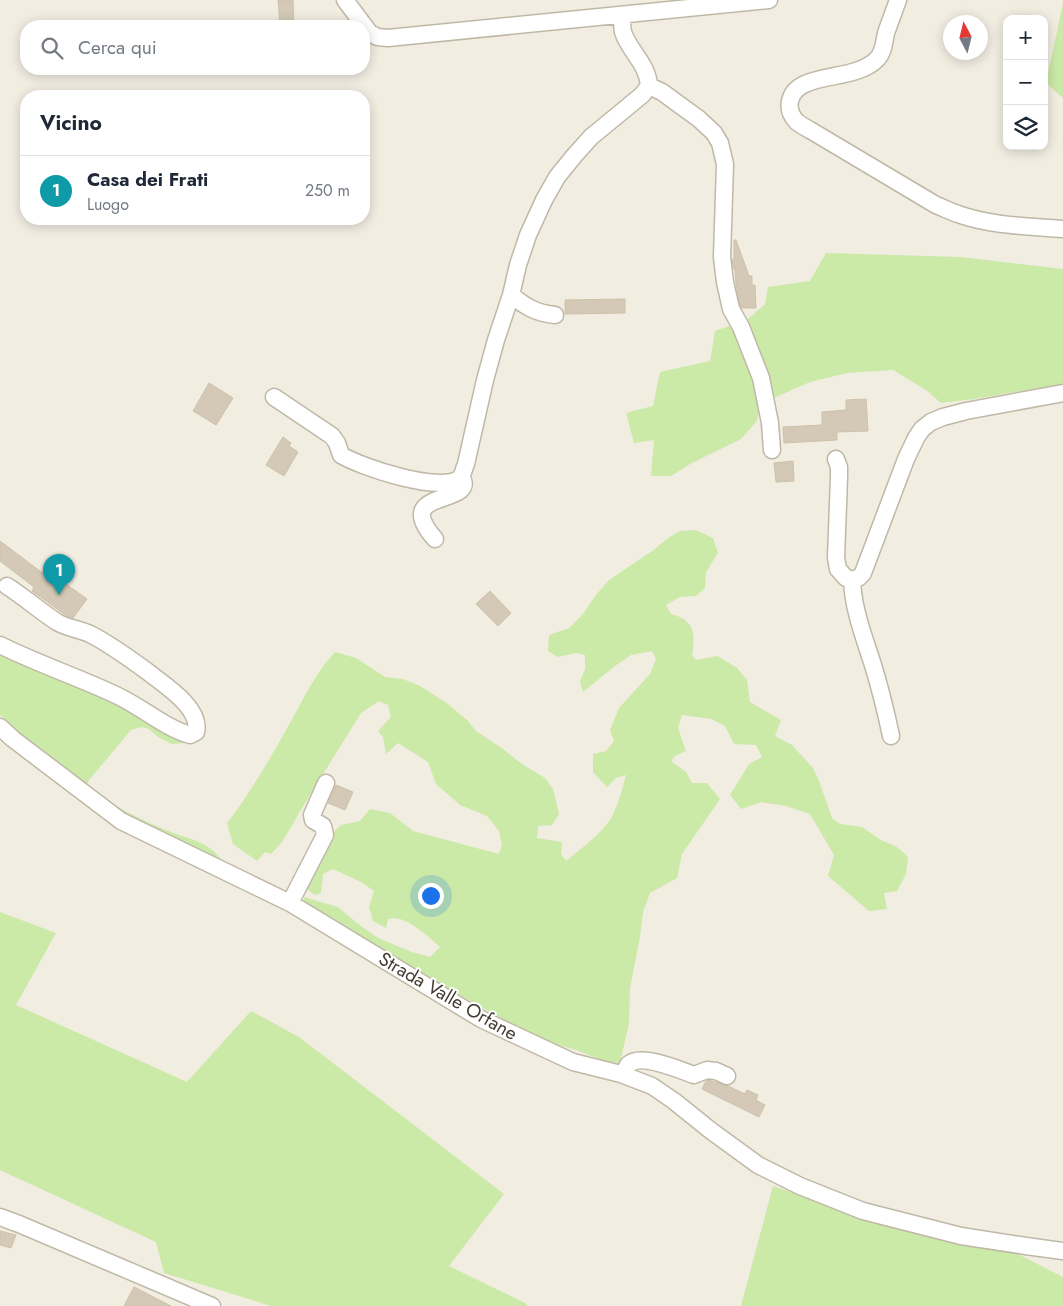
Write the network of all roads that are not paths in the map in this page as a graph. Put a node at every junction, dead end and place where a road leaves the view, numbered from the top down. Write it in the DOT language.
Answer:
graph roads {
  1 [pos="345,0"];
  2 [pos="768,0"];
  3 [pos="898,0"];
  4 [pos="622,15"];
  5 [pos="360,20"];
  6 [pos="370,33"];
  7 [pos="649,86"];
  8 [pos="1063,229"];
  9 [pos="511,295"];
  10 [pos="555,315"];
  11 [pos="1063,393"];
  12 [pos="274,397"];
  13 [pos="772,450"];
  14 [pos="836,459"];
  15 [pos="461,476"];
  16 [pos="435,539"];
  17 [pos="852,580"];
  18 [pos="7,586"];
  19 [pos="0,645"];
  20 [pos="0,727"];
  21 [pos="890,736"];
  22 [pos="326,783"];
  23 [pos="290,903"];
  24 [pos="624,1075"];
  25 [pos="727,1076"];
  26 [pos="0,1217"];
  27 [pos="1063,1251"];
  28 [pos="212,1306"];
  1 -- 5 [label="street"];
  2 -- 4 [label="street"];
  3 -- 8 [label="street"];
  4 -- 6 [label="street"];
  4 -- 7 [label="street"];
  7 -- 9 [label="street"];
  7 -- 13 [label="street"];
  9 -- 10 [label="street"];
  9 -- 15 [label="street"];
  11 -- 17 [label="street"];
  12 -- 15 [label="street"];
  14 -- 17 [label="street"];
  15 -- 16 [label="street"];
  17 -- 21 [label="street"];
  18 -- 19 [label="street"];
  20 -- 23 [label="street, Strada Valle Orfane"];
  22 -- 23 [label="street"];
  23 -- 24 [label="street, Strada Valle Orfane"];
  24 -- 25 [label="street"];
  24 -- 27 [label="street, Strada Valle Orfane"];
  26 -- 28 [label="street"];
}
